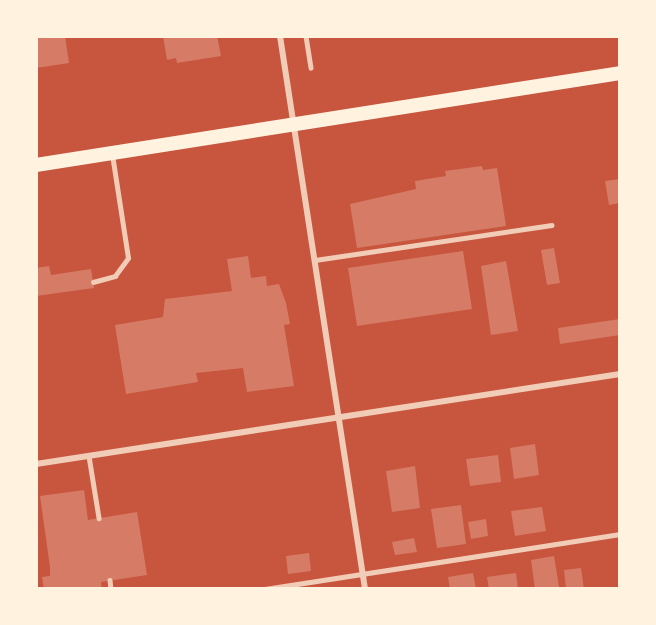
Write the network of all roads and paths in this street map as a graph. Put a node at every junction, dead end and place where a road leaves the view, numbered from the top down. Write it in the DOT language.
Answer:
graph roads {
  1 [pos="280,36"];
  2 [pos="306,36"];
  3 [pos="311,68"];
  4 [pos="620,73"];
  5 [pos="294,124"];
  6 [pos="112,152"];
  7 [pos="36,165"];
  8 [pos="551,225"];
  9 [pos="315,260"];
  10 [pos="93,282"];
  11 [pos="620,374"];
  12 [pos="339,418"];
  13 [pos="89,456"];
  14 [pos="36,464"];
  15 [pos="99,519"];
  16 [pos="620,534"];
  17 [pos="363,573"];
  18 [pos="110,580"];
  19 [pos="111,589"];
  20 [pos="265,589"];
  21 [pos="365,589"];
  1 -- 5 [label="street"];
  2 -- 3 [label="lane"];
  4 -- 5 [label="main road"];
  5 -- 6 [label="main road"];
  5 -- 9 [label="street"];
  6 -- 7 [label="main road"];
  6 -- 10 [label="lane"];
  8 -- 9 [label="lane"];
  9 -- 12 [label="street"];
  11 -- 12 [label="street"];
  12 -- 13 [label="street"];
  12 -- 17 [label="street"];
  13 -- 14 [label="street"];
  13 -- 15 [label="lane"];
  16 -- 17 [label="lane"];
  17 -- 20 [label="lane"];
  17 -- 21 [label="street"];
  18 -- 19 [label="lane"];
}
